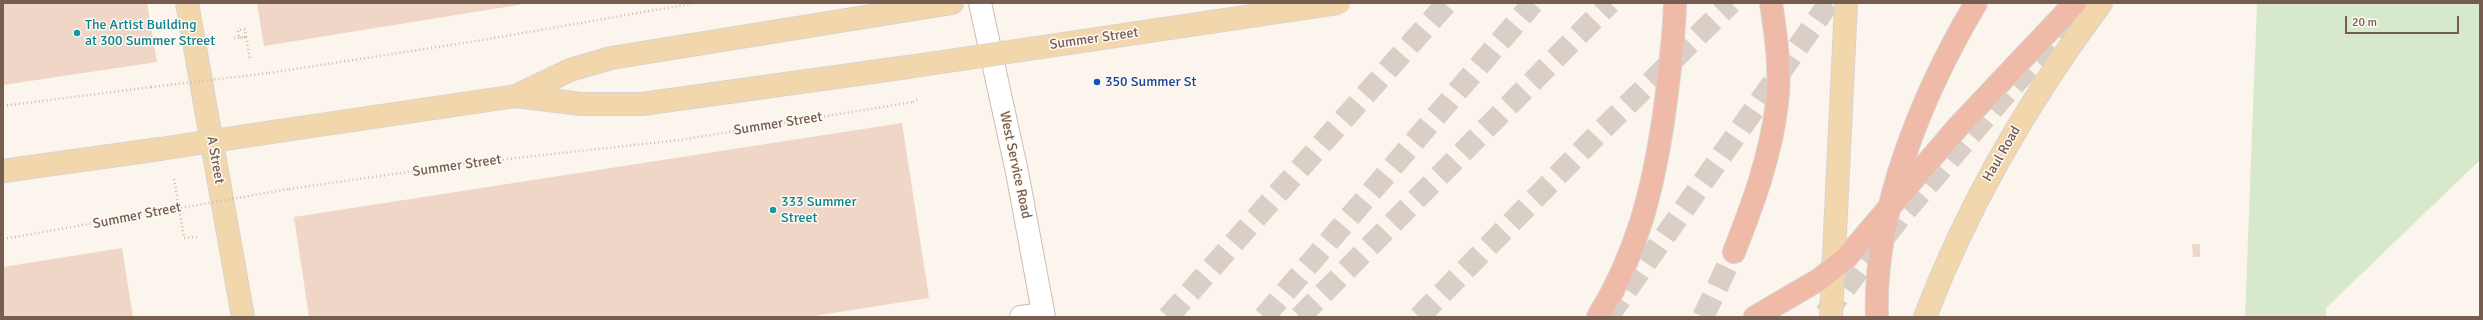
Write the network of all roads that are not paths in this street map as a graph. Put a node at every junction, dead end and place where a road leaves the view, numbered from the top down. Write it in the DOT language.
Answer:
graph roads {
  1 [pos="187,3"];
  2 [pos="952,3"];
  3 [pos="1339,3"];
  4 [pos="1675,3"];
  5 [pos="1771,3"];
  6 [pos="1846,3"];
  7 [pos="1976,3"];
  8 [pos="2075,3"];
  9 [pos="2101,3"];
  10 [pos="981,8"];
  11 [pos="516,96"];
  12 [pos="3,171"];
  13 [pos="1891,206"];
  14 [pos="1734,252"];
  15 [pos="1833,270"];
  16 [pos="1044,316"];
  17 [pos="243,317"];
  18 [pos="1020,317"];
  19 [pos="1598,317"];
  20 [pos="1755,317"];
  21 [pos="1831,317"];
  22 [pos="1877,317"];
  23 [pos="1925,317"];
  1 -- 17 [label="main road, A Street"];
  2 -- 11 [label="main road, Summer Street"];
  3 -- 11 [label="main road, Summer Street, bridge"];
  4 -- 19 [label="highway"];
  5 -- 14 [label="highway"];
  6 -- 15 [label="main road"];
  7 -- 13 [label="highway"];
  8 -- 13 [label="highway"];
  9 -- 23 [label="main road, Haul Road"];
  10 -- 16 [label="street, West Service Road"];
  11 -- 12 [label="main road, Summer Street, bridge"];
  13 -- 15 [label="highway"];
  13 -- 22 [label="highway"];
  15 -- 20 [label="highway"];
  15 -- 21 [label="main road"];
  16 -- 18 [label="street"];
}
